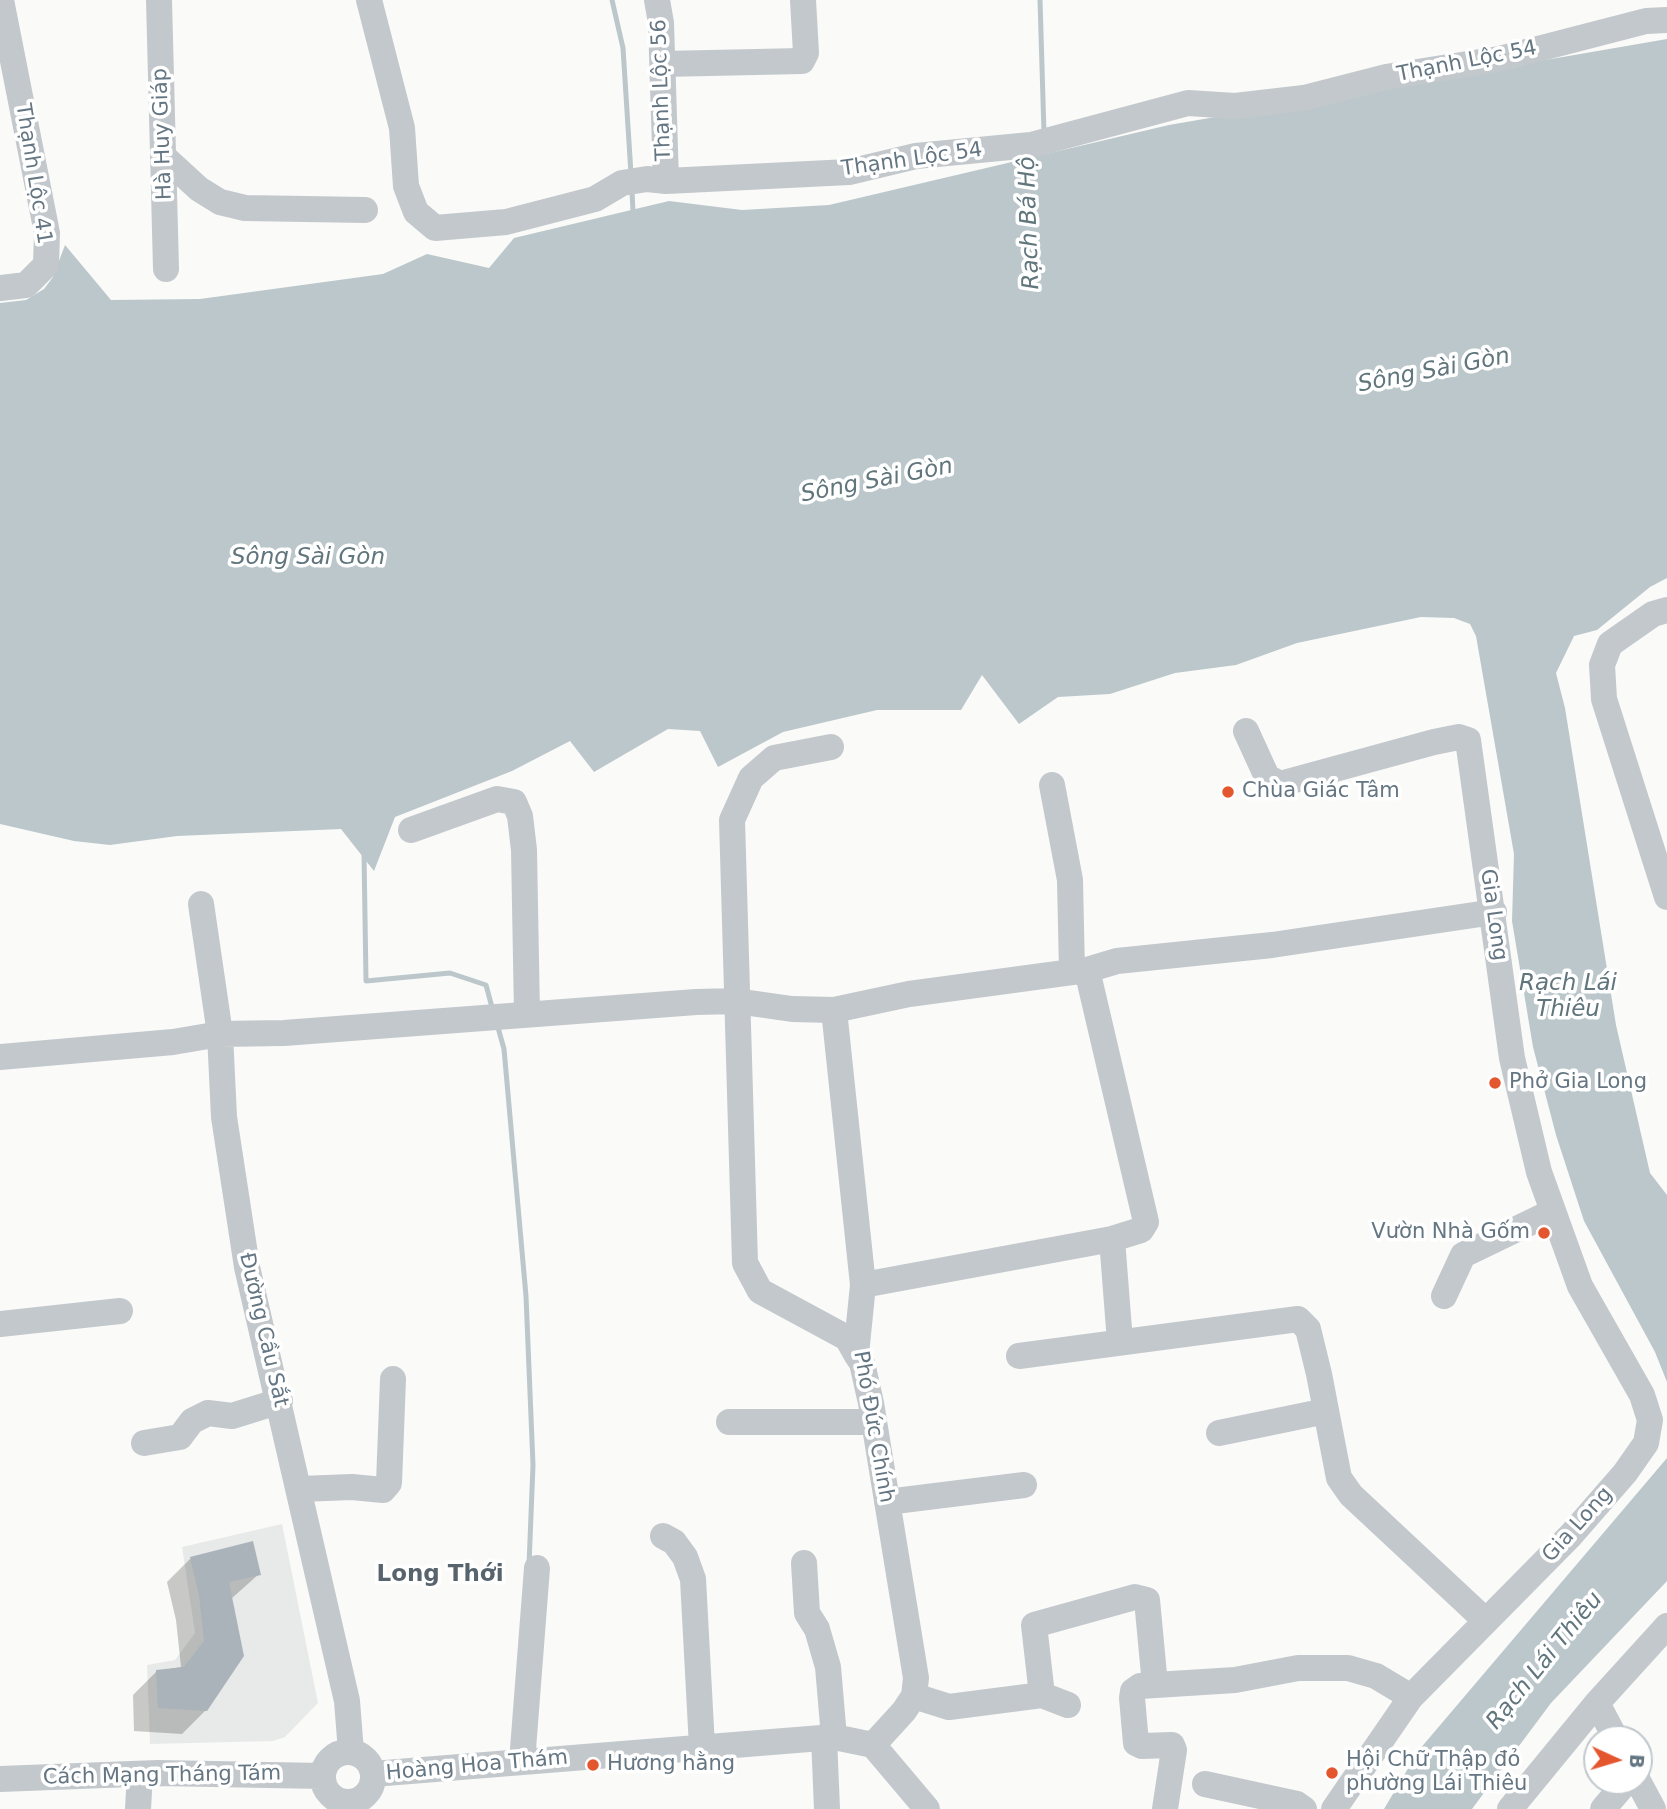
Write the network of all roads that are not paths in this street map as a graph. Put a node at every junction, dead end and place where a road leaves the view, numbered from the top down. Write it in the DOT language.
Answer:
graph roads {
  1 [pos="1,0"];
  2 [pos="159,0"];
  3 [pos="369,0"];
  4 [pos="657,0"];
  5 [pos="803,0"];
  6 [pos="1667,20"];
  7 [pos="663,64"];
  8 [pos="163,156"];
  9 [pos="644,181"];
  10 [pos="365,210"];
  11 [pos="166,269"];
  12 [pos="0,288"];
  13 [pos="1667,610"];
  14 [pos="1246,731"];
  15 [pos="831,747"];
  16 [pos="1052,785"];
  17 [pos="411,830"];
  18 [pos="1667,897"];
  19 [pos="201,904"];
  20 [pos="1493,912"];
  21 [pos="1079,971"];
  22 [pos="736,1001"];
  23 [pos="834,1010"];
  24 [pos="507,1016"];
  25 [pos="220,1034"];
  26 [pos="0,1057"];
  27 [pos="1550,1205"];
  28 [pos="1112,1239"];
  29 [pos="863,1285"];
  30 [pos="1444,1296"];
  31 [pos="120,1311"];
  32 [pos="0,1324"];
  33 [pos="1120,1342"];
  34 [pos="856,1354"];
  35 [pos="1018,1356"];
  36 [pos="393,1380"];
  37 [pos="280,1401"];
  38 [pos="1326,1411"];
  39 [pos="729,1422"];
  40 [pos="874,1423"];
  41 [pos="1219,1433"];
  42 [pos="144,1443"];
  43 [pos="1024,1485"];
  44 [pos="300,1489"];
  45 [pos="887,1502"];
  46 [pos="663,1536"];
  47 [pos="804,1563"];
  48 [pos="537,1568"];
  49 [pos="1486,1621"];
  50 [pos="1667,1626"];
  51 [pos="1155,1685"];
  52 [pos="1042,1695"];
  53 [pos="914,1696"];
  54 [pos="1411,1697"];
  55 [pos="1597,1703"];
  56 [pos="1068,1705"];
  57 [pos="1609,1725"];
  58 [pos="829,1737"];
  59 [pos="873,1745"];
  60 [pos="702,1747"];
  61 [pos="351,1752"];
  62 [pos="522,1762"];
  63 [pos="140,1774"];
  64 [pos="373,1774"];
  65 [pos="323,1776"];
  66 [pos="0,1779"];
  67 [pos="1205,1784"];
  68 [pos="1615,1795"];
  69 [pos="364,1804"];
  70 [pos="138,1809"];
  71 [pos="827,1809"];
  72 [pos="927,1809"];
  73 [pos="1165,1809"];
  74 [pos="1304,1809"];
  75 [pos="1334,1809"];
  76 [pos="1510,1809"];
  77 [pos="1603,1809"];
  1 -- 12 [label="street, Thạnh Lộc 41"];
  2 -- 8 [label="street, Hà Huy Giáp"];
  3 -- 9 [label="street, Thạnh Lộc 54"];
  4 -- 7 [label="street, Thạnh Lộc 56"];
  5 -- 7 [label="street"];
  6 -- 9 [label="street, Thạnh Lộc 54"];
  7 -- 9 [label="street, Thạnh Lộc 56"];
  8 -- 10 [label="street"];
  8 -- 11 [label="street, Hà Huy Giáp"];
  13 -- 18 [label="street"];
  14 -- 20 [label="street, Gia Long"];
  15 -- 22 [label="street"];
  16 -- 21 [label="street"];
  17 -- 24 [label="street"];
  19 -- 25 [label="street, Đường Cầu Sắt"];
  20 -- 21 [label="street"];
  20 -- 27 [label="street, Gia Long"];
  21 -- 23 [label="street"];
  21 -- 28 [label="street"];
  22 -- 23 [label="street"];
  22 -- 24 [label="street"];
  22 -- 34 [label="street"];
  23 -- 29 [label="street, Phó Đức Chính"];
  24 -- 25 [label="street"];
  25 -- 26 [label="street"];
  25 -- 37 [label="street, Đường Cầu Sắt"];
  27 -- 30 [label="street"];
  27 -- 49 [label="street, Gia Long"];
  28 -- 29 [label="street"];
  28 -- 33 [label="street"];
  29 -- 34 [label="street, Phó Đức Chính"];
  31 -- 32 [label="street"];
  33 -- 35 [label="street"];
  33 -- 38 [label="street"];
  34 -- 40 [label="street, Phó Đức Chính"];
  36 -- 44 [label="street"];
  37 -- 42 [label="street"];
  37 -- 44 [label="street, Đường Cầu Sắt"];
  38 -- 41 [label="street"];
  38 -- 49 [label="street"];
  39 -- 40 [label="street"];
  40 -- 45 [label="street, Phó Đức Chính"];
  43 -- 45 [label="street"];
  44 -- 61 [label="street, Đường Cầu Sắt"];
  45 -- 53 [label="street, Phó Đức Chính"];
  46 -- 60 [label="street"];
  47 -- 58 [label="street"];
  48 -- 62 [label="street"];
  49 -- 54 [label="street, Gia Long"];
  50 -- 55 [label="street"];
  51 -- 52 [label="street"];
  51 -- 54 [label="street"];
  51 -- 73 [label="street"];
  52 -- 53 [label="street"];
  52 -- 56 [label="street"];
  53 -- 59 [label="street"];
  54 -- 75 [label="street, Gia Long"];
  55 -- 57 [label="street"];
  55 -- 76 [label="street"];
  58 -- 59 [label="street, Hoàng Hoa Thám"];
  58 -- 60 [label="street, Hoàng Hoa Thám"];
  58 -- 71 [label="street"];
  59 -- 72 [label="street"];
  60 -- 62 [label="street, Hoàng Hoa Thám"];
  61 -- 64 [label="street"];
  61 -- 65 [label="street"];
  62 -- 64 [label="street, Hoàng Hoa Thám"];
  63 -- 65 [label="street, Cách Mạng Tháng Tám"];
  63 -- 66 [label="street, Cách Mạng Tháng Tám"];
  63 -- 70 [label="street"];
  64 -- 69 [label="street"];
  65 -- 69 [label="street"];
  67 -- 74 [label="street"];
  68 -- 77 [label="street"];
}
